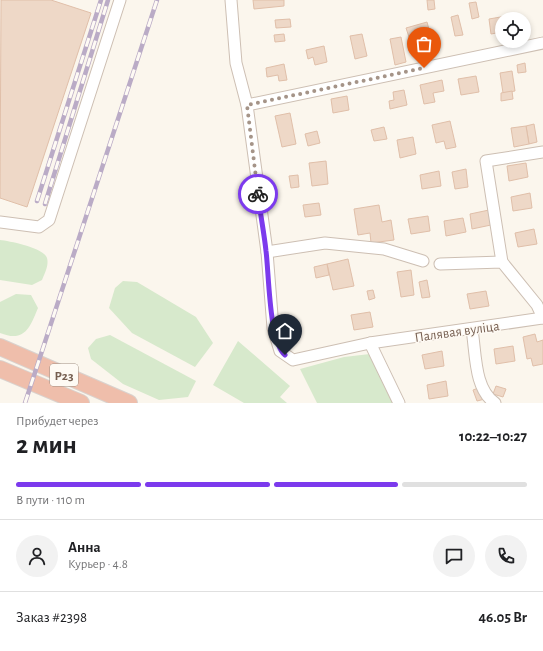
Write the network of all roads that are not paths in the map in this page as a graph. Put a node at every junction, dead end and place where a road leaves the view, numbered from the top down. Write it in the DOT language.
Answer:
graph roads {
  1 [pos="120,0"];
  2 [pos="231,0"];
  3 [pos="543,43"];
  4 [pos="247,105"];
  5 [pos="543,152"];
  6 [pos="0,222"];
  7 [pos="266,252"];
  8 [pos="423,261"];
  9 [pos="502,262"];
  10 [pos="440,264"];
  11 [pos="543,318"];
  12 [pos="472,330"];
  13 [pos="370,343"];
  14 [pos="0,347"];
  15 [pos="0,369"];
  16 [pos="81,403"];
  17 [pos="129,403"];
  18 [pos="399,403"];
  19 [pos="495,403"];
  1 -- 6 [label="street"];
  2 -- 4 [label="street"];
  3 -- 4 [label="street"];
  4 -- 7 [label="street"];
  5 -- 9 [label="street"];
  7 -- 8 [label="street"];
  7 -- 13 [label="street, Палявая вуліца"];
  9 -- 10 [label="street"];
  9 -- 11 [label="street"];
  11 -- 12 [label="street, Палявая вуліца"];
  12 -- 13 [label="street, Палявая вуліца"];
  12 -- 19 [label="street"];
  13 -- 18 [label="street"];
  14 -- 17 [label="highway, Р23"];
  15 -- 16 [label="highway, Р23"];
}
